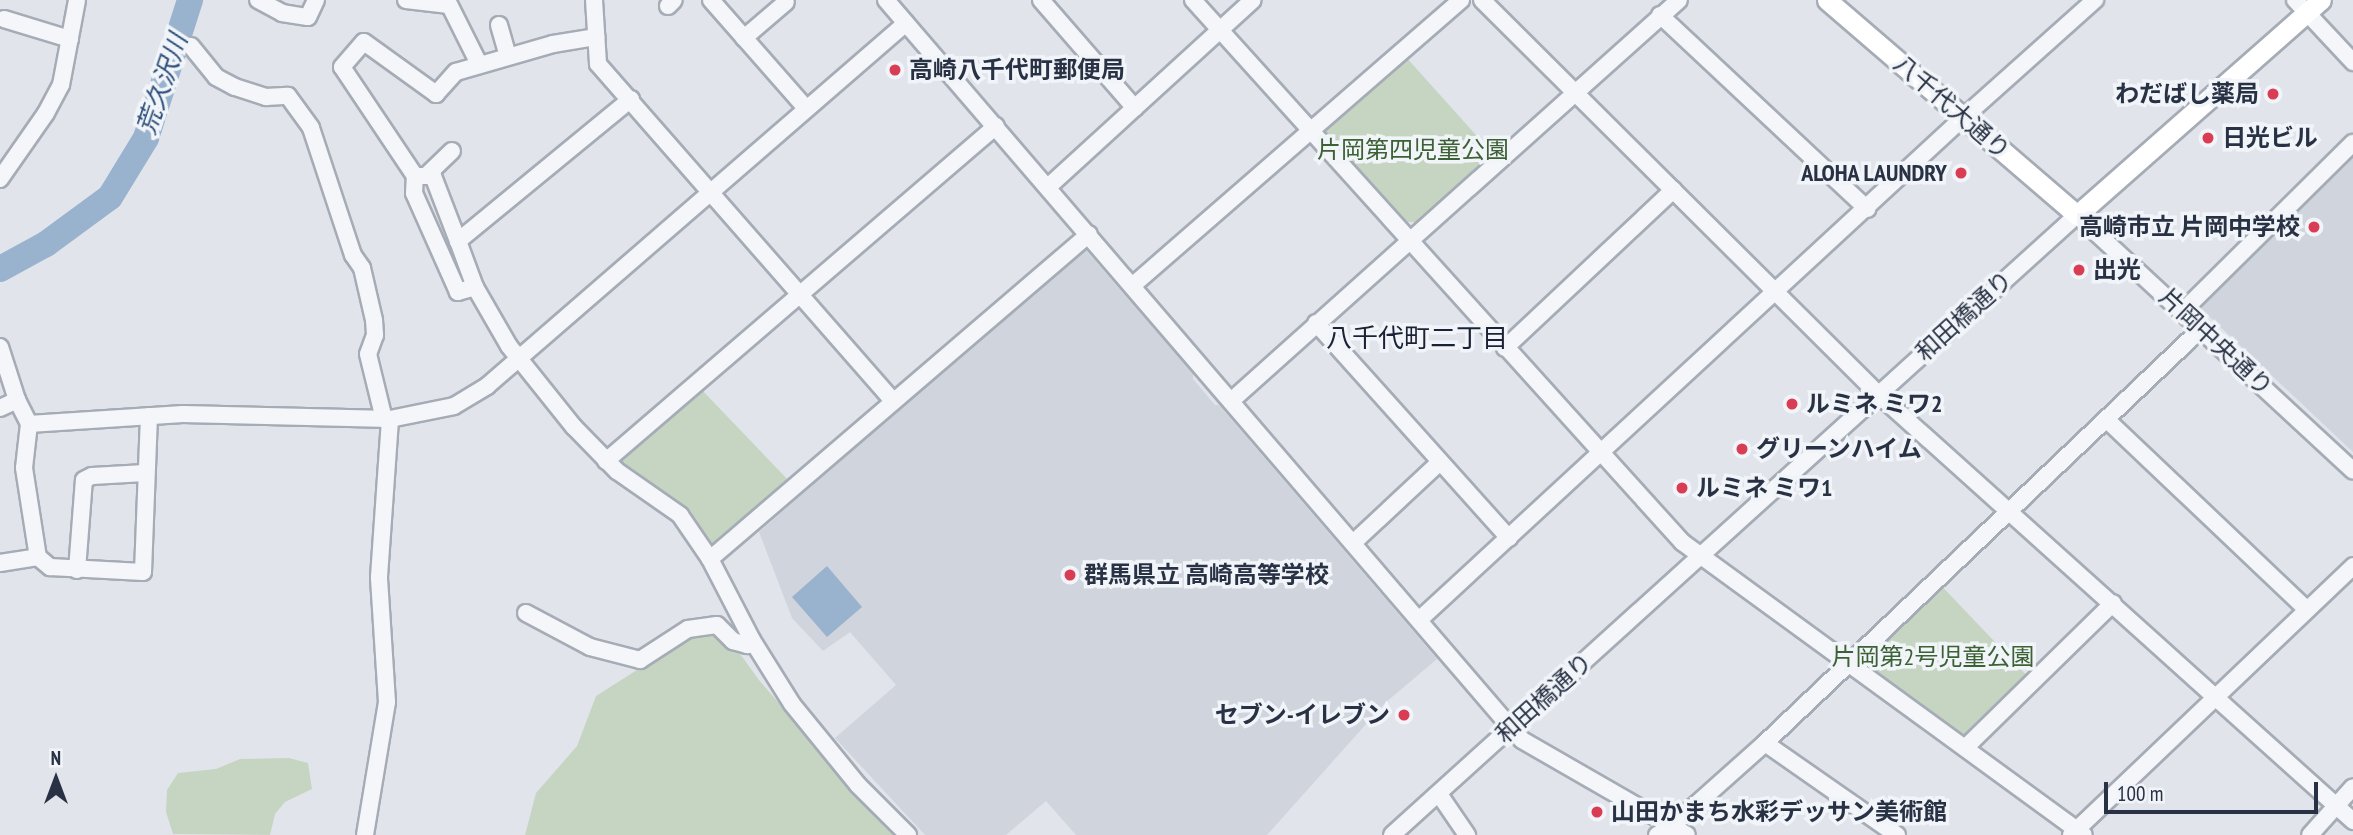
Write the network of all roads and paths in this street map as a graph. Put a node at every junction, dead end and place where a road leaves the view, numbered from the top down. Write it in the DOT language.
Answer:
graph roads {
  1 [pos="77,0"];
  2 [pos="258,0"];
  3 [pos="316,0"];
  4 [pos="406,0"];
  5 [pos="594,0"];
  6 [pos="711,0"];
  7 [pos="886,0"];
  8 [pos="1041,0"];
  9 [pos="1193,0"];
  10 [pos="1254,0"];
  11 [pos="1461,0"];
  12 [pos="1482,0"];
  13 [pos="1679,0"];
  14 [pos="1827,0"];
  15 [pos="448,2"];
  16 [pos="786,2"];
  17 [pos="2085,3"];
  18 [pos="2308,4"];
  19 [pos="1660,15"];
  20 [pos="4,19"];
  21 [pos="906,23"];
  22 [pos="499,25"];
  23 [pos="1221,31"];
  24 [pos="596,37"];
  25 [pos="744,38"];
  26 [pos="70,39"];
  27 [pos="191,46"];
  28 [pos="508,56"];
  29 [pos="2353,62"];
  30 [pos="479,64"];
  31 [pos="1575,92"];
  32 [pos="631,99"];
  33 [pos="806,108"];
  34 [pos="1135,108"];
  35 [pos="1964,117"];
  36 [pos="996,126"];
  37 [pos="1311,131"];
  38 [pos="2353,143"];
  39 [pos="452,151"];
  40 [pos="420,176"];
  41 [pos="0,179"];
  42 [pos="1048,187"];
  43 [pos="1673,190"];
  44 [pos="710,192"];
  45 [pos="1867,209"];
  46 [pos="2077,215"];
  47 [pos="1089,234"];
  48 [pos="1408,240"];
  49 [pos="458,241"];
  50 [pos="475,286"];
  51 [pos="1132,286"];
  52 [pos="1775,292"];
  53 [pos="801,295"];
  54 [pos="2183,311"];
  55 [pos="1316,323"];
  56 [pos="2201,329"];
  57 [pos="0,346"];
  58 [pos="1505,348"];
  59 [pos="518,358"];
  60 [pos="1878,394"];
  61 [pos="17,400"];
  62 [pos="893,401"];
  63 [pos="1231,401"];
  64 [pos="0,408"];
  65 [pos="149,416"];
  66 [pos="387,419"];
  67 [pos="2106,419"];
  68 [pos="29,424"];
  69 [pos="1600,453"];
  70 [pos="606,461"];
  71 [pos="1440,462"];
  72 [pos="2353,471"];
  73 [pos="145,473"];
  74 [pos="2008,510"];
  75 [pos="1509,538"];
  76 [pos="1353,543"];
  77 [pos="1701,555"];
  78 [pos="38,557"];
  79 [pos="710,559"];
  80 [pos="0,564"];
  81 [pos="2353,566"];
  82 [pos="77,570"];
  83 [pos="2113,603"];
  84 [pos="2306,609"];
  85 [pos="526,613"];
  86 [pos="1419,620"];
  87 [pos="752,640"];
  88 [pos="1845,664"];
  89 [pos="2216,696"];
  90 [pos="1511,728"];
  91 [pos="1765,743"];
  92 [pos="1965,748"];
  93 [pos="2353,787"];
  94 [pos="1439,794"];
  95 [pos="2337,805"];
  96 [pos="2353,821"];
  97 [pos="1672,826"];
  98 [pos="2077,833"];
  99 [pos="365,835"];
  100 [pos="908,835"];
  101 [pos="1392,835"];
  102 [pos="1467,835"];
  103 [pos="1657,835"];
  104 [pos="1687,835"];
  105 [pos="1897,835"];
  106 [pos="2309,835"];
  1 -- 26 [label="street"];
  2 -- 3 [label="street"];
  4 -- 15 [label="street"];
  5 -- 24 [label="street"];
  6 -- 25 [label="street"];
  7 -- 21 [label="street"];
  8 -- 34 [label="street"];
  9 -- 23 [label="street"];
  10 -- 23 [label="street"];
  11 -- 37 [label="street"];
  12 -- 31 [label="street"];
  13 -- 19 [label="street"];
  14 -- 35 [label="main road, 八千代大通り"];
  15 -- 30 [label="street"];
  16 -- 25 [label="street"];
  17 -- 35 [label="street"];
  18 -- 29 [label="street"];
  18 -- 46 [label="main road, 和田橋通り"];
  19 -- 31 [label="street"];
  19 -- 45 [label="street"];
  20 -- 26 [label="street"];
  21 -- 33 [label="street"];
  21 -- 36 [label="street"];
  22 -- 28 [label="street"];
  23 -- 34 [label="street"];
  23 -- 37 [label="street"];
  24 -- 28 [label="street"];
  24 -- 32 [label="street"];
  25 -- 33 [label="street"];
  26 -- 41 [label="street"];
  27 -- 66 [label="street"];
  28 -- 30 [label="street"];
  30 -- 40 [label="street"];
  31 -- 43 [label="street"];
  31 -- 48 [label="street"];
  32 -- 44 [label="street"];
  32 -- 49 [label="street"];
  33 -- 44 [label="street"];
  34 -- 42 [label="street"];
  35 -- 45 [label="street"];
  35 -- 46 [label="main road, 八千代大通り"];
  36 -- 42 [label="street"];
  36 -- 53 [label="street"];
  37 -- 48 [label="street"];
  37 -- 51 [label="street"];
  38 -- 54 [label="street"];
  39 -- 40 [label="street"];
  40 -- 49 [label="street"];
  40 -- 50 [label="street"];
  42 -- 47 [label="street"];
  43 -- 52 [label="street"];
  43 -- 58 [label="street"];
  44 -- 53 [label="street"];
  44 -- 59 [label="street"];
  45 -- 52 [label="street"];
  46 -- 54 [label="street, 片岡中央通り"];
  46 -- 60 [label="street, 和田橋通り"];
  47 -- 51 [label="street"];
  47 -- 62 [label="street"];
  48 -- 55 [label="street"];
  48 -- 58 [label="street"];
  49 -- 50 [label="street"];
  50 -- 59 [label="street"];
  51 -- 63 [label="street"];
  52 -- 60 [label="street"];
  52 -- 69 [label="street"];
  53 -- 62 [label="street"];
  53 -- 70 [label="street"];
  54 -- 56 [label="street, 片岡中央通り"];
  55 -- 63 [label="street"];
  55 -- 71 [label="street"];
  56 -- 67 [label="street"];
  56 -- 72 [label="street, 片岡中央通り"];
  57 -- 61 [label="street"];
  58 -- 69 [label="street"];
  59 -- 66 [label="street"];
  59 -- 70 [label="street"];
  60 -- 74 [label="street"];
  60 -- 77 [label="street, 和田橋通り"];
  61 -- 64 [label="street"];
  61 -- 68 [label="street"];
  62 -- 79 [label="street"];
  63 -- 76 [label="street"];
  65 -- 66 [label="street"];
  65 -- 68 [label="street"];
  65 -- 73 [label="street"];
  66 -- 99 [label="street"];
  67 -- 74 [label="street"];
  67 -- 84 [label="street"];
  68 -- 78 [label="street"];
  69 -- 75 [label="street"];
  69 -- 77 [label="street"];
  70 -- 79 [label="street"];
  71 -- 75 [label="street"];
  71 -- 76 [label="street"];
  73 -- 82 [label="street"];
  73 -- 82 [label="street"];
  74 -- 83 [label="street"];
  74 -- 88 [label="street"];
  75 -- 86 [label="street"];
  76 -- 86 [label="street"];
  77 -- 88 [label="street"];
  77 -- 90 [label="street, 和田橋通り"];
  78 -- 80 [label="street"];
  78 -- 82 [label="street"];
  79 -- 87 [label="street"];
  81 -- 84 [label="street"];
  83 -- 89 [label="street"];
  83 -- 92 [label="street"];
  84 -- 89 [label="street"];
  85 -- 87 [label="street"];
  86 -- 90 [label="street"];
  87 -- 100 [label="street"];
  88 -- 91 [label="street"];
  88 -- 92 [label="street"];
  89 -- 95 [label="street"];
  89 -- 98 [label="street"];
  90 -- 94 [label="street, 和田橋通り"];
  90 -- 97 [label="street"];
  91 -- 97 [label="street"];
  91 -- 105 [label="street"];
  92 -- 98 [label="street"];
  93 -- 95 [label="street"];
  94 -- 101 [label="street, 和田橋通り"];
  94 -- 102 [label="street"];
  95 -- 96 [label="street"];
  95 -- 106 [label="street"];
  97 -- 103 [label="street"];
  97 -- 104 [label="street"];
}
